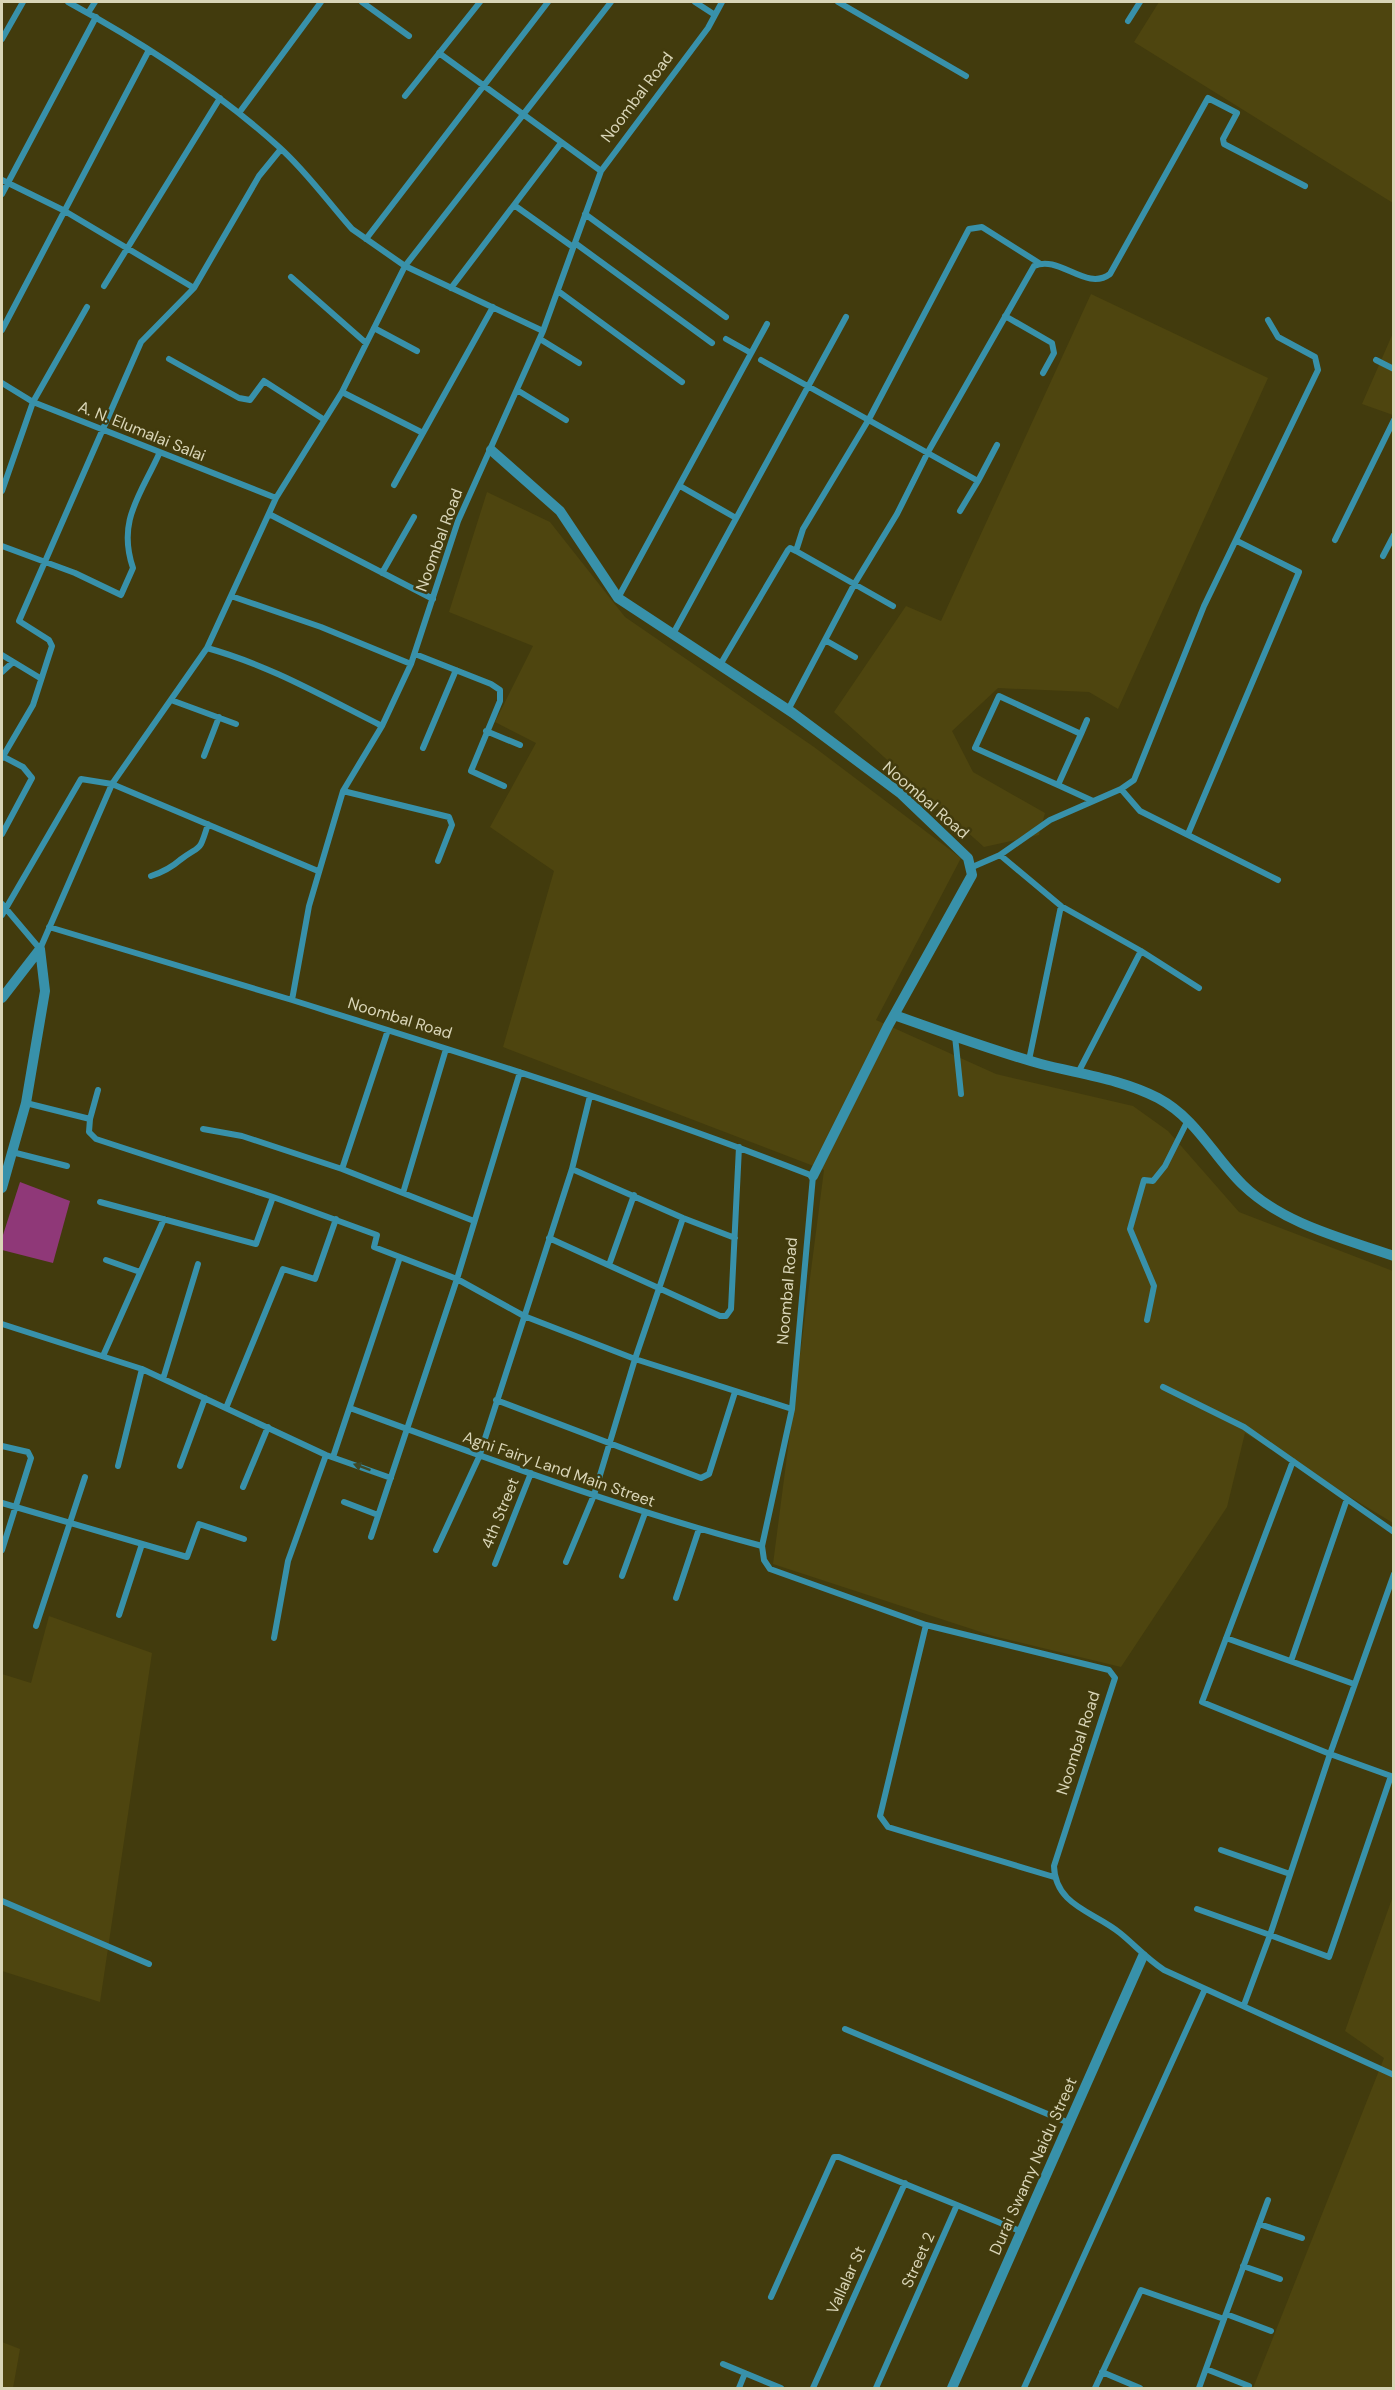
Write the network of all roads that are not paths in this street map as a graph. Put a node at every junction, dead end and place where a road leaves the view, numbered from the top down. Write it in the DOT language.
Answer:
graph roads {
  1 [pos="23,2"];
  2 [pos="68,2"];
  3 [pos="95,2"];
  4 [pos="321,2"];
  5 [pos="362,2"];
  6 [pos="480,2"];
  7 [pos="548,2"];
  8 [pos="611,2"];
  9 [pos="695,2"];
  10 [pos="722,2"];
  11 [pos="838,2"];
  12 [pos="1140,2"];
  13 [pos="88,13"];
  14 [pos="715,15"];
  15 [pos="96,17"];
  16 [pos="1128,21"];
  17 [pos="409,36"];
  18 [pos="2,39"];
  19 [pos="149,50"];
  20 [pos="439,53"];
  21 [pos="966,76"];
  22 [pos="483,86"];
  23 [pos="405,96"];
  24 [pos="220,98"];
  25 [pos="239,113"];
  26 [pos="522,116"];
  27 [pos="561,143"];
  28 [pos="281,149"];
  29 [pos="601,171"];
  30 [pos="4,182"];
  31 [pos="1305,186"];
  32 [pos="2,194"];
  33 [pos="514,205"];
  34 [pos="63,210"];
  35 [pos="585,214"];
  36 [pos="366,239"];
  37 [pos="574,245"];
  38 [pos="129,249"];
  39 [pos="1039,263"];
  40 [pos="405,266"];
  41 [pos="291,277"];
  42 [pos="104,286"];
  43 [pos="194,288"];
  44 [pos="451,288"];
  45 [pos="558,291"];
  46 [pos="87,307"];
  47 [pos="493,307"];
  48 [pos="1005,316"];
  49 [pos="726,317"];
  50 [pos="846,317"];
  51 [pos="1268,320"];
  52 [pos="767,324"];
  53 [pos="374,328"];
  54 [pos="2,330"];
  55 [pos="543,331"];
  56 [pos="540,339"];
  57 [pos="726,339"];
  58 [pos="712,343"];
  59 [pos="366,344"];
  60 [pos="417,351"];
  61 [pos="751,353"];
  62 [pos="169,358"];
  63 [pos="761,360"];
  64 [pos="1376,360"];
  65 [pos="579,363"];
  66 [pos="1394,369"];
  67 [pos="1043,373"];
  68 [pos="682,382"];
  69 [pos="2,383"];
  70 [pos="808,384"];
  71 [pos="518,390"];
  72 [pos="342,392"];
  73 [pos="33,402"];
  74 [pos="323,419"];
  75 [pos="869,419"];
  76 [pos="566,420"];
  77 [pos="1394,420"];
  78 [pos="104,430"];
  79 [pos="421,432"];
  80 [pos="997,445"];
  81 [pos="491,450"];
  82 [pos="928,452"];
  83 [pos="159,454"];
  84 [pos="978,481"];
  85 [pos="394,485"];
  86 [pos="680,486"];
  87 [pos="2,491"];
  88 [pos="276,498"];
  89 [pos="960,511"];
  90 [pos="269,514"];
  91 [pos="414,517"];
  92 [pos="736,518"];
  93 [pos="1394,536"];
  94 [pos="1335,540"];
  95 [pos="1237,541"];
  96 [pos="2,546"];
  97 [pos="796,551"];
  98 [pos="1383,556"];
  99 [pos="44,562"];
  100 [pos="382,573"];
  101 [pos="855,583"];
  102 [pos="231,596"];
  103 [pos="618,598"];
  104 [pos="433,599"];
  105 [pos="893,606"];
  106 [pos="673,634"];
  107 [pos="825,640"];
  108 [pos="207,648"];
  109 [pos="2,654"];
  110 [pos="415,654"];
  111 [pos="855,657"];
  112 [pos="13,662"];
  113 [pos="411,664"];
  114 [pos="720,665"];
  115 [pos="456,670"];
  116 [pos="2,672"];
  117 [pos="40,678"];
  118 [pos="171,700"];
  119 [pos="788,710"];
  120 [pos="219,717"];
  121 [pos="1087,720"];
  122 [pos="236,724"];
  123 [pos="382,726"];
  124 [pos="486,731"];
  125 [pos="1081,734"];
  126 [pos="520,745"];
  127 [pos="423,748"];
  128 [pos="204,756"];
  129 [pos="2,757"];
  130 [pos="112,784"];
  131 [pos="1058,785"];
  132 [pos="504,786"];
  133 [pos="1121,789"];
  134 [pos="343,791"];
  135 [pos="1093,801"];
  136 [pos="208,824"];
  137 [pos="2,834"];
  138 [pos="1188,834"];
  139 [pos="1000,855"];
  140 [pos="438,861"];
  141 [pos="970,868"];
  142 [pos="318,871"];
  143 [pos="151,876"];
  144 [pos="1278,880"];
  145 [pos="4,906"];
  146 [pos="1060,906"];
  147 [pos="2,915"];
  148 [pos="49,927"];
  149 [pos="40,949"];
  150 [pos="1141,951"];
  151 [pos="1199,988"];
  152 [pos="2,998"];
  153 [pos="292,1000"];
  154 [pos="894,1015"];
  155 [pos="388,1030"];
  156 [pos="954,1036"];
  157 [pos="446,1049"];
  158 [pos="1029,1060"];
  159 [pos="1079,1071"];
  160 [pos="520,1072"];
  161 [pos="98,1090"];
  162 [pos="961,1094"];
  163 [pos="590,1096"];
  164 [pos="26,1103"];
  165 [pos="90,1119"];
  166 [pos="1188,1120"];
  167 [pos="203,1129"];
  168 [pos="739,1147"];
  169 [pos="12,1152"];
  170 [pos="67,1166"];
  171 [pos="572,1169"];
  172 [pos="342,1170"];
  173 [pos="813,1176"];
  174 [pos="2,1188"];
  175 [pos="403,1193"];
  176 [pos="634,1195"];
  177 [pos="273,1197"];
  178 [pos="100,1202"];
  179 [pos="683,1218"];
  180 [pos="164,1219"];
  181 [pos="336,1219"];
  182 [pos="474,1221"];
  183 [pos="549,1238"];
  184 [pos="735,1238"];
  185 [pos="1394,1256"];
  186 [pos="400,1257"];
  187 [pos="106,1260"];
  188 [pos="198,1264"];
  189 [pos="609,1265"];
  190 [pos="140,1272"];
  191 [pos="456,1279"];
  192 [pos="660,1288"];
  193 [pos="524,1316"];
  194 [pos="1147,1320"];
  195 [pos="2,1324"];
  196 [pos="102,1356"];
  197 [pos="635,1359"];
  198 [pos="142,1369"];
  199 [pos="163,1379"];
  200 [pos="1163,1388"];
  201 [pos="735,1392"];
  202 [pos="205,1398"];
  203 [pos="496,1400"];
  204 [pos="226,1408"];
  205 [pos="350,1408"];
  206 [pos="792,1409"];
  207 [pos="268,1427"];
  208 [pos="407,1429"];
  209 [pos="609,1443"];
  210 [pos="2,1446"];
  211 [pos="326,1455"];
  212 [pos="333,1457"];
  213 [pos="479,1457"];
  214 [pos="1293,1461"];
  215 [pos="118,1466"];
  216 [pos="180,1466"];
  217 [pos="531,1473"];
  218 [pos="85,1477"];
  219 [pos="391,1478"];
  220 [pos="243,1487"];
  221 [pos="594,1496"];
  222 [pos="1347,1499"];
  223 [pos="344,1502"];
  224 [pos="2,1503"];
  225 [pos="15,1507"];
  226 [pos="645,1513"];
  227 [pos="378,1515"];
  228 [pos="70,1523"];
  229 [pos="699,1529"];
  230 [pos="1394,1532"];
  231 [pos="371,1537"];
  232 [pos="244,1539"];
  233 [pos="142,1544"];
  234 [pos="762,1546"];
  235 [pos="2,1550"];
  236 [pos="436,1550"];
  237 [pos="566,1562"];
  238 [pos="495,1564"];
  239 [pos="1394,1574"];
  240 [pos="622,1576"];
  241 [pos="676,1598"];
  242 [pos="119,1615"];
  243 [pos="926,1625"];
  244 [pos="36,1626"];
  245 [pos="274,1638"];
  246 [pos="1226,1638"];
  247 [pos="1291,1661"];
  248 [pos="1354,1684"];
  249 [pos="1330,1754"];
  250 [pos="1221,1850"];
  251 [pos="1290,1874"];
  252 [pos="1054,1877"];
  253 [pos="2,1901"];
  254 [pos="1197,1909"];
  255 [pos="1270,1935"];
  256 [pos="1143,1956"];
  257 [pos="149,1964"];
  258 [pos="1205,1989"];
  259 [pos="1244,2005"];
  260 [pos="845,2029"];
  261 [pos="1394,2075"];
  262 [pos="1069,2123"];
  263 [pos="905,2183"];
  264 [pos="1268,2200"];
  265 [pos="957,2205"];
  266 [pos="1259,2224"];
  267 [pos="1020,2231"];
  268 [pos="1302,2238"];
  269 [pos="1243,2266"];
  270 [pos="1280,2279"];
  271 [pos="771,2297"];
  272 [pos="1225,2317"];
  273 [pos="1271,2331"];
  274 [pos="723,2364"];
  275 [pos="1206,2369"];
  276 [pos="1102,2372"];
  277 [pos="745,2373"];
  278 [pos="1249,2386"];
  279 [pos="738,2388"];
  280 [pos="781,2388"];
  281 [pos="813,2388"];
  282 [pos="876,2388"];
  283 [pos="952,2388"];
  284 [pos="1024,2388"];
  285 [pos="1095,2388"];
  286 [pos="1140,2388"];
  287 [pos="1199,2388"];
  1 -- 18 [label="street"];
  2 -- 13 [label="street"];
  3 -- 13 [label="street"];
  4 -- 25 [label="street"];
  5 -- 17 [label="street"];
  6 -- 20 [label="street"];
  7 -- 22 [label="street"];
  8 -- 26 [label="street"];
  9 -- 14 [label="street"];
  10 -- 14 [label="street, Noombal Road"];
  11 -- 21 [label="street"];
  12 -- 16 [label="street"];
  13 -- 15 [label="street"];
  14 -- 29 [label="street, Noombal Road"];
  15 -- 19 [label="street"];
  15 -- 30 [label="street"];
  19 -- 24 [label="street"];
  19 -- 34 [label="street"];
  20 -- 22 [label="street"];
  20 -- 23 [label="street"];
  22 -- 26 [label="street"];
  22 -- 36 [label="street"];
  24 -- 25 [label="street"];
  24 -- 38 [label="street"];
  25 -- 28 [label="street"];
  26 -- 27 [label="street"];
  26 -- 40 [label="street"];
  27 -- 29 [label="street"];
  27 -- 33 [label="street"];
  28 -- 36 [label="street"];
  28 -- 43 [label="street"];
  29 -- 35 [label="street, Noombal Road"];
  30 -- 32 [label="street"];
  30 -- 34 [label="street"];
  31 -- 39 [label="street"];
  33 -- 37 [label="street"];
  33 -- 44 [label="street"];
  34 -- 38 [label="street"];
  34 -- 54 [label="street"];
  35 -- 37 [label="street, Noombal Road"];
  35 -- 49 [label="street"];
  36 -- 40 [label="street"];
  37 -- 45 [label="street, Noombal Road"];
  37 -- 58 [label="street"];
  38 -- 42 [label="street"];
  38 -- 43 [label="street"];
  39 -- 48 [label="street"];
  39 -- 75 [label="street"];
  40 -- 44 [label="street"];
  40 -- 53 [label="street"];
  41 -- 59 [label="street"];
  43 -- 78 [label="street"];
  44 -- 47 [label="street"];
  45 -- 55 [label="street, Noombal Road"];
  45 -- 68 [label="street"];
  46 -- 73 [label="street"];
  47 -- 55 [label="street"];
  47 -- 79 [label="street"];
  48 -- 67 [label="street"];
  48 -- 82 [label="street"];
  50 -- 70 [label="street"];
  51 -- 95 [label="street"];
  52 -- 61 [label="street"];
  53 -- 59 [label="street"];
  53 -- 60 [label="street"];
  55 -- 56 [label="street, Noombal Road"];
  56 -- 65 [label="street"];
  56 -- 71 [label="street, Noombal Road"];
  57 -- 61 [label="street"];
  59 -- 72 [label="street"];
  61 -- 86 [label="street"];
  62 -- 74 [label="street"];
  63 -- 70 [label="street"];
  64 -- 66 [label="street"];
  69 -- 73 [label="street, A. N. Elumalai Salai"];
  70 -- 75 [label="street"];
  70 -- 92 [label="street"];
  71 -- 76 [label="street"];
  71 -- 81 [label="street, Noombal Road"];
  72 -- 74 [label="street"];
  72 -- 79 [label="street"];
  73 -- 78 [label="street, A. N. Elumalai Salai"];
  73 -- 87 [label="street"];
  74 -- 88 [label="street"];
  75 -- 82 [label="street"];
  75 -- 97 [label="street"];
  77 -- 94 [label="street"];
  78 -- 83 [label="street, A. N. Elumalai Salai"];
  78 -- 99 [label="street"];
  79 -- 85 [label="street"];
  80 -- 84 [label="street"];
  81 -- 103 [label="street, Noombal Road"];
  81 -- 104 [label="street, Noombal Road"];
  82 -- 84 [label="street"];
  82 -- 101 [label="street"];
  83 -- 88 [label="street, A. N. Elumalai Salai"];
  83 -- 99 [label="street"];
  84 -- 89 [label="street"];
  86 -- 92 [label="street"];
  86 -- 103 [label="street"];
  88 -- 90 [label="street"];
  90 -- 100 [label="street"];
  90 -- 102 [label="street"];
  91 -- 100 [label="street"];
  92 -- 106 [label="street"];
  93 -- 98 [label="street"];
  95 -- 133 [label="street"];
  95 -- 138 [label="street"];
  96 -- 99 [label="street"];
  97 -- 101 [label="street"];
  97 -- 114 [label="street"];
  99 -- 117 [label="street"];
  100 -- 104 [label="street"];
  101 -- 105 [label="street"];
  101 -- 107 [label="street"];
  102 -- 108 [label="street"];
  102 -- 113 [label="street"];
  103 -- 106 [label="street, Noombal Road"];
  104 -- 110 [label="street, Noombal Road"];
  106 -- 114 [label="street, Noombal Road"];
  107 -- 111 [label="street"];
  107 -- 119 [label="street"];
  108 -- 118 [label="street"];
  108 -- 123 [label="street"];
  109 -- 112 [label="street"];
  110 -- 113 [label="street, Noombal Road"];
  110 -- 115 [label="street"];
  112 -- 116 [label="street"];
  112 -- 117 [label="street"];
  113 -- 123 [label="street, Noombal Road"];
  114 -- 119 [label="street, Noombal Road"];
  115 -- 124 [label="street"];
  115 -- 127 [label="street"];
  117 -- 129 [label="street"];
  118 -- 120 [label="street"];
  118 -- 130 [label="street"];
  119 -- 141 [label="street, Noombal Road"];
  120 -- 122 [label="street"];
  120 -- 128 [label="street"];
  121 -- 125 [label="street"];
  123 -- 134 [label="street, Noombal Road"];
  124 -- 126 [label="street"];
  124 -- 132 [label="street"];
  125 -- 131 [label="street"];
  125 -- 131 [label="street"];
  129 -- 137 [label="street"];
  130 -- 136 [label="street"];
  130 -- 145 [label="street"];
  130 -- 148 [label="street"];
  131 -- 135 [label="street"];
  133 -- 135 [label="street"];
  133 -- 138 [label="street"];
  134 -- 140 [label="street"];
  134 -- 142 [label="street, Noombal Road"];
  135 -- 139 [label="street"];
  136 -- 142 [label="street"];
  136 -- 143 [label="street"];
  138 -- 144 [label="street"];
  139 -- 141 [label="street"];
  139 -- 146 [label="street"];
  141 -- 154 [label="street"];
  142 -- 153 [label="street, Noombal Road"];
  145 -- 147 [label="street"];
  145 -- 149 [label="street"];
  146 -- 150 [label="street"];
  146 -- 158 [label="street"];
  148 -- 149 [label="street"];
  148 -- 153 [label="street"];
  149 -- 152 [label="street"];
  149 -- 164 [label="street"];
  150 -- 151 [label="street"];
  150 -- 159 [label="street"];
  153 -- 155 [label="street, Noombal Road"];
  154 -- 156 [label="street"];
  154 -- 173 [label="street"];
  155 -- 157 [label="street, Noombal Road"];
  155 -- 172 [label="street"];
  156 -- 158 [label="street"];
  156 -- 162 [label="street"];
  157 -- 160 [label="street, Noombal Road"];
  157 -- 175 [label="street"];
  158 -- 159 [label="street"];
  159 -- 166 [label="street"];
  160 -- 163 [label="street, Noombal Road"];
  160 -- 182 [label="street"];
  161 -- 165 [label="street"];
  163 -- 168 [label="street, Noombal Road"];
  163 -- 171 [label="street"];
  164 -- 165 [label="street"];
  164 -- 169 [label="street"];
  165 -- 177 [label="street"];
  166 -- 185 [label="street"];
  166 -- 194 [label="street"];
  167 -- 172 [label="street"];
  168 -- 173 [label="street, Noombal Road"];
  168 -- 184 [label="street"];
  169 -- 170 [label="street"];
  169 -- 174 [label="street"];
  171 -- 176 [label="street"];
  171 -- 183 [label="street"];
  172 -- 175 [label="street"];
  173 -- 206 [label="street, Noombal Road"];
  175 -- 182 [label="street"];
  176 -- 179 [label="street"];
  176 -- 189 [label="street"];
  177 -- 180 [label="street"];
  177 -- 181 [label="street"];
  178 -- 180 [label="street"];
  179 -- 184 [label="street"];
  179 -- 192 [label="street"];
  180 -- 190 [label="street"];
  181 -- 186 [label="street"];
  181 -- 204 [label="street"];
  182 -- 191 [label="street"];
  183 -- 189 [label="street"];
  183 -- 193 [label="street"];
  184 -- 192 [label="street"];
  186 -- 191 [label="street"];
  186 -- 205 [label="street"];
  187 -- 190 [label="street"];
  188 -- 199 [label="street"];
  189 -- 192 [label="street"];
  190 -- 196 [label="street"];
  191 -- 193 [label="street"];
  191 -- 208 [label="street"];
  192 -- 197 [label="street"];
  193 -- 197 [label="street"];
  193 -- 203 [label="street"];
  195 -- 196 [label="street"];
  196 -- 198 [label="street"];
  197 -- 201 [label="street"];
  197 -- 209 [label="street"];
  198 -- 199 [label="street"];
  198 -- 215 [label="street"];
  199 -- 202 [label="street"];
  200 -- 214 [label="street"];
  201 -- 206 [label="street"];
  201 -- 209 [label="street"];
  202 -- 204 [label="street"];
  202 -- 216 [label="street"];
  203 -- 209 [label="street"];
  203 -- 213 [label="street"];
  204 -- 207 [label="street"];
  205 -- 208 [label="street, Agni Fairy Land Main Street"];
  205 -- 212 [label="street"];
  206 -- 234 [label="street, Noombal Road"];
  207 -- 211 [label="street"];
  207 -- 220 [label="street"];
  208 -- 213 [label="street, Agni Fairy Land Main Street"];
  208 -- 219 [label="street"];
  209 -- 221 [label="street"];
  210 -- 225 [label="street"];
  211 -- 212 [label="street"];
  211 -- 245 [label="street"];
  219 -- 212 [label="street, one-way"];
  213 -- 217 [label="street, Agni Fairy Land Main Street"];
  213 -- 236 [label="street"];
  214 -- 222 [label="street"];
  214 -- 246 [label="street"];
  217 -- 221 [label="street, Agni Fairy Land Main Street"];
  217 -- 238 [label="street, 4th Street"];
  218 -- 228 [label="street"];
  219 -- 227 [label="street"];
  221 -- 226 [label="street, Agni Fairy Land Main Street"];
  221 -- 237 [label="street"];
  222 -- 230 [label="street"];
  222 -- 247 [label="street"];
  223 -- 227 [label="street"];
  224 -- 225 [label="street"];
  225 -- 228 [label="street"];
  225 -- 235 [label="street"];
  226 -- 229 [label="street, Agni Fairy Land Main Street"];
  226 -- 240 [label="street"];
  227 -- 231 [label="street"];
  228 -- 233 [label="street"];
  228 -- 244 [label="street"];
  229 -- 234 [label="street, Agni Fairy Land Main Street"];
  229 -- 241 [label="street"];
  232 -- 233 [label="street"];
  233 -- 242 [label="street"];
  234 -- 243 [label="street, Noombal Road"];
  239 -- 248 [label="street"];
  243 -- 252 [label="street"];
  243 -- 252 [label="street, Noombal Road"];
  246 -- 247 [label="street"];
  246 -- 249 [label="street"];
  247 -- 248 [label="street"];
  248 -- 249 [label="street"];
  249 -- 251 [label="street"];
  249 -- 255 [label="street"];
  250 -- 251 [label="street"];
  251 -- 255 [label="street"];
  252 -- 256 [label="street"];
  253 -- 257 [label="street"];
  254 -- 255 [label="street"];
  255 -- 259 [label="street"];
  256 -- 258 [label="street"];
  256 -- 262 [label="street, Durai Swamy Naidu Street"];
  258 -- 259 [label="street"];
  258 -- 284 [label="street"];
  259 -- 261 [label="street"];
  260 -- 262 [label="street"];
  262 -- 267 [label="street, Durai Swamy Naidu Street"];
  263 -- 265 [label="street"];
  263 -- 271 [label="street"];
  263 -- 281 [label="street, Vallalar St"];
  264 -- 266 [label="street"];
  265 -- 267 [label="street"];
  265 -- 282 [label="street, Street 2"];
  266 -- 268 [label="street"];
  266 -- 269 [label="street"];
  267 -- 283 [label="street, Durai Swamy Naidu Street"];
  269 -- 270 [label="street"];
  269 -- 272 [label="street"];
  272 -- 273 [label="street"];
  272 -- 275 [label="street"];
  272 -- 276 [label="street"];
  274 -- 277 [label="street"];
  275 -- 278 [label="street"];
  275 -- 287 [label="street"];
  276 -- 285 [label="street"];
  276 -- 286 [label="street"];
  277 -- 279 [label="street"];
  277 -- 280 [label="street"];
}
